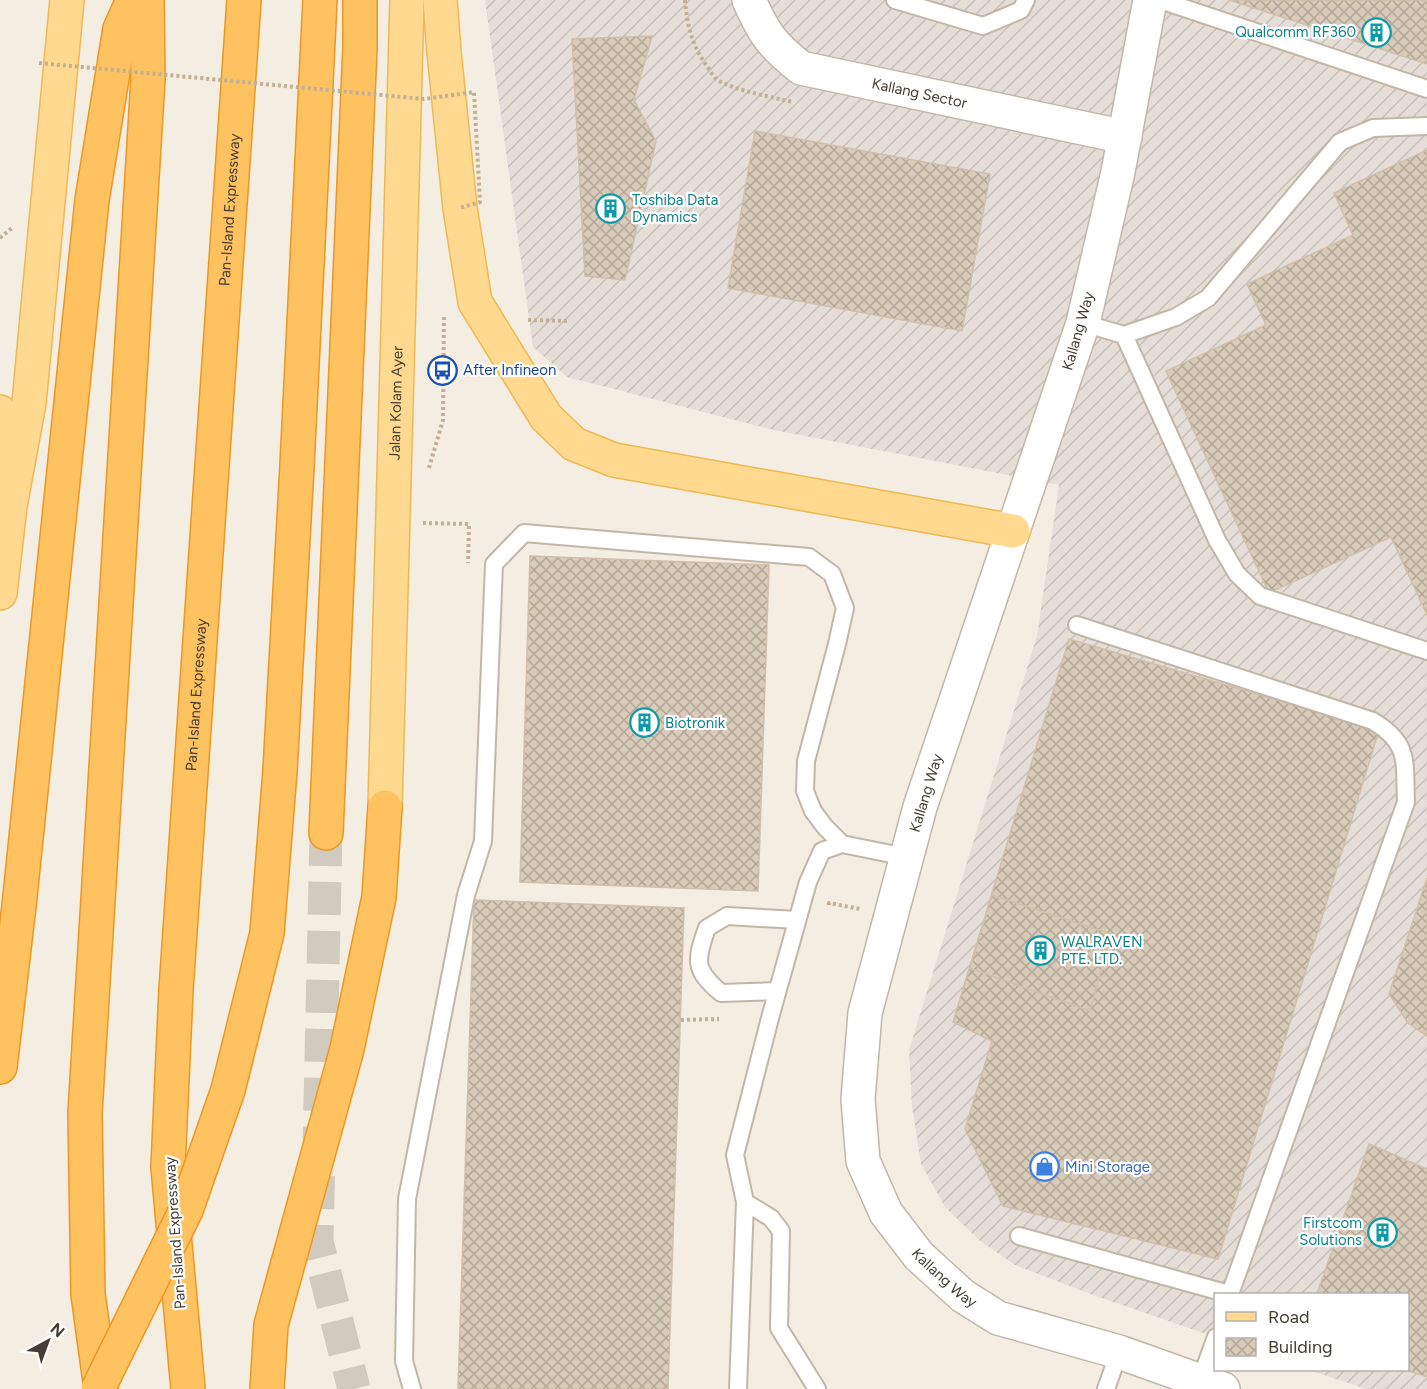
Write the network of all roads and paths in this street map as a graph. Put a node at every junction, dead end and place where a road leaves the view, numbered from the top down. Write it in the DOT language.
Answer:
graph roads {
  1 [pos="67,0"];
  2 [pos="133,0"];
  3 [pos="147,0"];
  4 [pos="244,0"];
  5 [pos="320,0"];
  6 [pos="360,0"];
  7 [pos="407,0"];
  8 [pos="440,0"];
  9 [pos="749,0"];
  10 [pos="895,0"];
  11 [pos="1026,0"];
  12 [pos="1150,0"];
  13 [pos="1160,0"];
  14 [pos="39,63"];
  15 [pos="1427,89"];
  16 [pos="1427,126"];
  17 [pos="1125,137"];
  18 [pos="460,208"];
  19 [pos="17,224"];
  20 [pos="0,238"];
  21 [pos="445,309"];
  22 [pos="528,320"];
  23 [pos="569,321"];
  24 [pos="1083,323"];
  25 [pos="1124,335"];
  26 [pos="0,412"];
  27 [pos="426,477"];
  28 [pos="10,506"];
  29 [pos="413,523"];
  30 [pos="1013,531"];
  31 [pos="467,571"];
  32 [pos="0,593"];
  33 [pos="1077,625"];
  34 [pos="1427,651"];
  35 [pos="385,807"];
  36 [pos="326,833"];
  37 [pos="842,844"];
  38 [pos="906,857"];
  39 [pos="797,920"];
  40 [pos="777,991"];
  41 [pos="0,1067"];
  42 [pos="745,1202"];
  43 [pos="1019,1236"];
  44 [pos="1226,1293"];
  45 [pos="1230,1293"];
  46 [pos="1119,1352"];
  47 [pos="1214,1353"];
  48 [pos="1212,1385"];
  49 [pos="99,1389"];
  50 [pos="189,1389"];
  51 [pos="267,1389"];
  52 [pos="412,1389"];
  53 [pos="738,1389"];
  54 [pos="817,1389"];
  55 [pos="1106,1389"];
  1 -- 28 [label="main road"];
  2 -- 41 [label="highway"];
  3 -- 49 [label="highway"];
  4 -- 50 [label="highway, Pan-Island Expressway"];
  5 -- 49 [label="highway, bridge"];
  6 -- 36 [label="highway"];
  7 -- 35 [label="main road, Jalan Kolam Ayer"];
  8 -- 18 [label="main road"];
  9 -- 17 [label="street, Kallang Sector"];
  10 -- 11 [label="lane"];
  12 -- 17 [label="street, Kallang Way"];
  13 -- 15 [label="lane"];
  14 -- 18 [label="path, bridge"];
  16 -- 25 [label="lane"];
  17 -- 24 [label="street, Kallang Way"];
  18 -- 30 [label="main road"];
  19 -- 20 [label="path"];
  21 -- 27 [label="path"];
  22 -- 23 [label="path"];
  24 -- 25 [label="lane"];
  24 -- 30 [label="street, Kallang Way"];
  25 -- 34 [label="lane"];
  26 -- 28 [label="main road"];
  28 -- 32 [label="main road"];
  29 -- 31 [label="path"];
  30 -- 38 [label="street, Kallang Way"];
  33 -- 45 [label="lane"];
  35 -- 51 [label="highway"];
  37 -- 38 [label="lane"];
  37 -- 39 [label="lane"];
  37 -- 52 [label="lane"];
  38 -- 46 [label="street, Kallang Way"];
  39 -- 40 [label="lane"];
  39 -- 40 [label="lane"];
  40 -- 42 [label="lane"];
  42 -- 53 [label="lane"];
  42 -- 54 [label="lane"];
  43 -- 44 [label="lane"];
  46 -- 48 [label="street, Kallang Way"];
  46 -- 55 [label="lane"];
  47 -- 48 [label="lane"];
}
